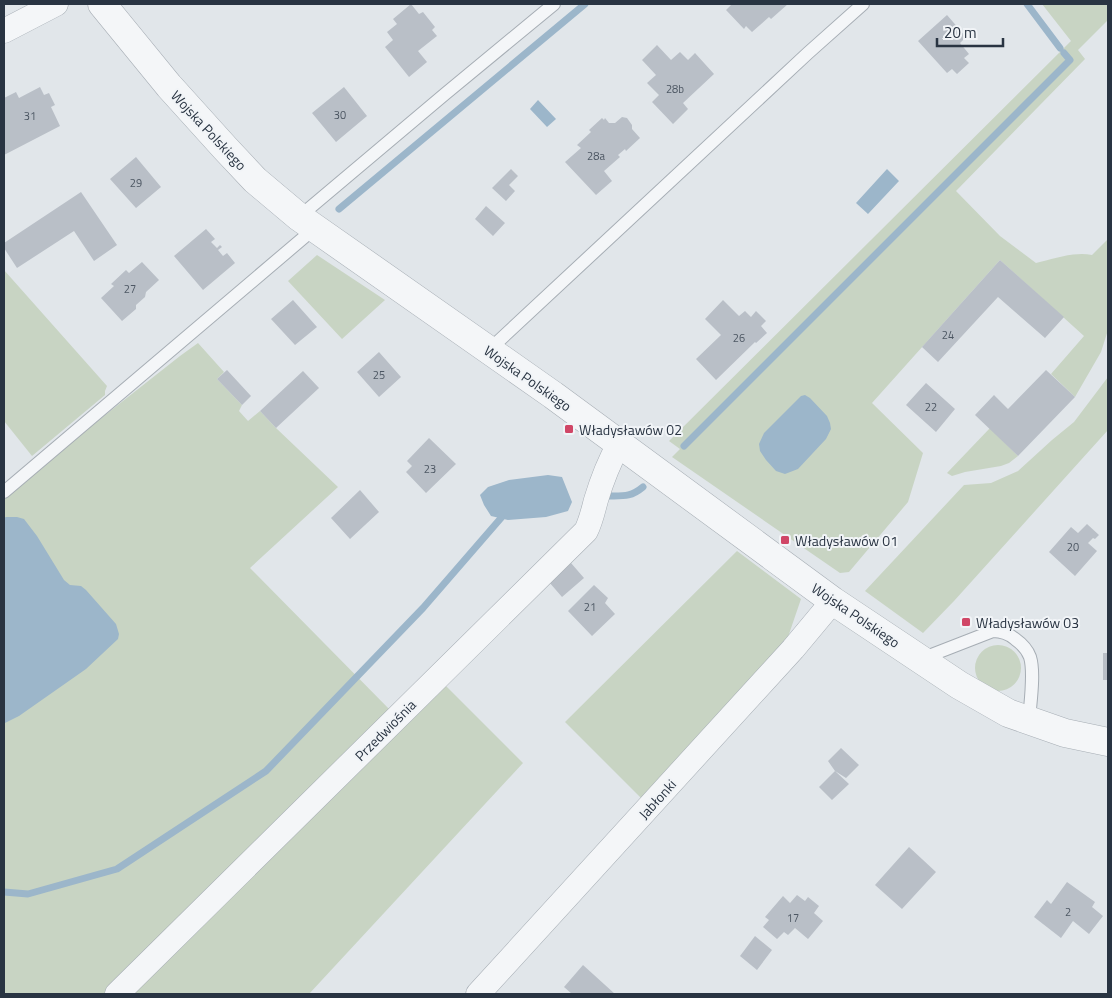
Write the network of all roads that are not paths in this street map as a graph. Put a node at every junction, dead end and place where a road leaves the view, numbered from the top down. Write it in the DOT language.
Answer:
graph roads {
  1 [pos="56,4"];
  2 [pos="102,4"];
  3 [pos="554,4"];
  4 [pos="863,4"];
  5 [pos="4,31"];
  6 [pos="307,223"];
  7 [pos="489,350"];
  8 [pos="619,444"];
  9 [pos="4,492"];
  10 [pos="833,601"];
  11 [pos="921,659"];
  12 [pos="1028,721"];
  13 [pos="1108,742"];
  14 [pos="117,994"];
  15 [pos="478,994"];
  1 -- 5 [label="street"];
  2 -- 6 [label="street, Wojska Polskiego"];
  3 -- 6 [label="lane"];
  4 -- 7 [label="lane"];
  6 -- 7 [label="street, Wojska Polskiego"];
  6 -- 9 [label="lane"];
  7 -- 8 [label="street, Wojska Polskiego"];
  8 -- 10 [label="street, Wojska Polskiego"];
  8 -- 14 [label="street, Przedwiośnia"];
  10 -- 11 [label="street, Wojska Polskiego"];
  10 -- 15 [label="street, Jabłonki"];
  11 -- 12 [label="street, Wojska Polskiego"];
  11 -- 12 [label="lane"];
  12 -- 13 [label="street, Wojska Polskiego"];
}
